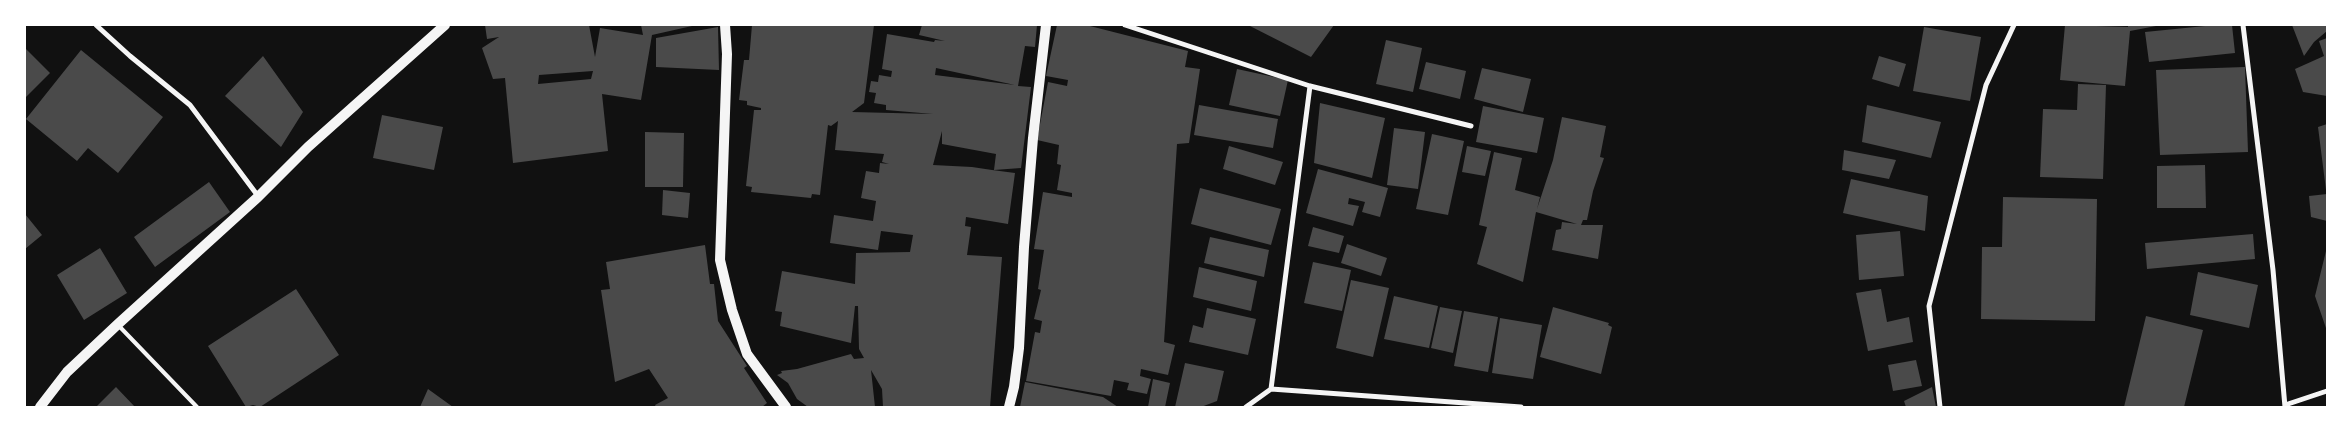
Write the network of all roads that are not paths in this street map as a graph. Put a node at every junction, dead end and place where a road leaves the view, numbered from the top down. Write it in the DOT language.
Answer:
graph roads {
  1 [pos="96,25"];
  2 [pos="445,25"];
  3 [pos="725,25"];
  4 [pos="1046,25"];
  5 [pos="1125,25"];
  6 [pos="2014,25"];
  7 [pos="2243,25"];
  8 [pos="1310,86"];
  9 [pos="1471,126"];
  10 [pos="258,197"];
  11 [pos="118,324"];
  12 [pos="1271,389"];
  13 [pos="2327,391"];
  14 [pos="2285,406"];
  15 [pos="40,407"];
  16 [pos="197,407"];
  17 [pos="786,407"];
  18 [pos="1009,407"];
  19 [pos="1246,407"];
  20 [pos="1521,407"];
  21 [pos="1940,407"];
  1 -- 10 [label="street"];
  2 -- 10 [label="main road"];
  3 -- 17 [label="main road"];
  4 -- 18 [label="main road"];
  5 -- 8 [label="street"];
  6 -- 21 [label="street"];
  7 -- 14 [label="street"];
  8 -- 9 [label="street"];
  8 -- 12 [label="street"];
  10 -- 11 [label="main road"];
  11 -- 15 [label="main road"];
  11 -- 16 [label="lane"];
  12 -- 19 [label="street"];
  12 -- 20 [label="street"];
  13 -- 14 [label="street"];
}
